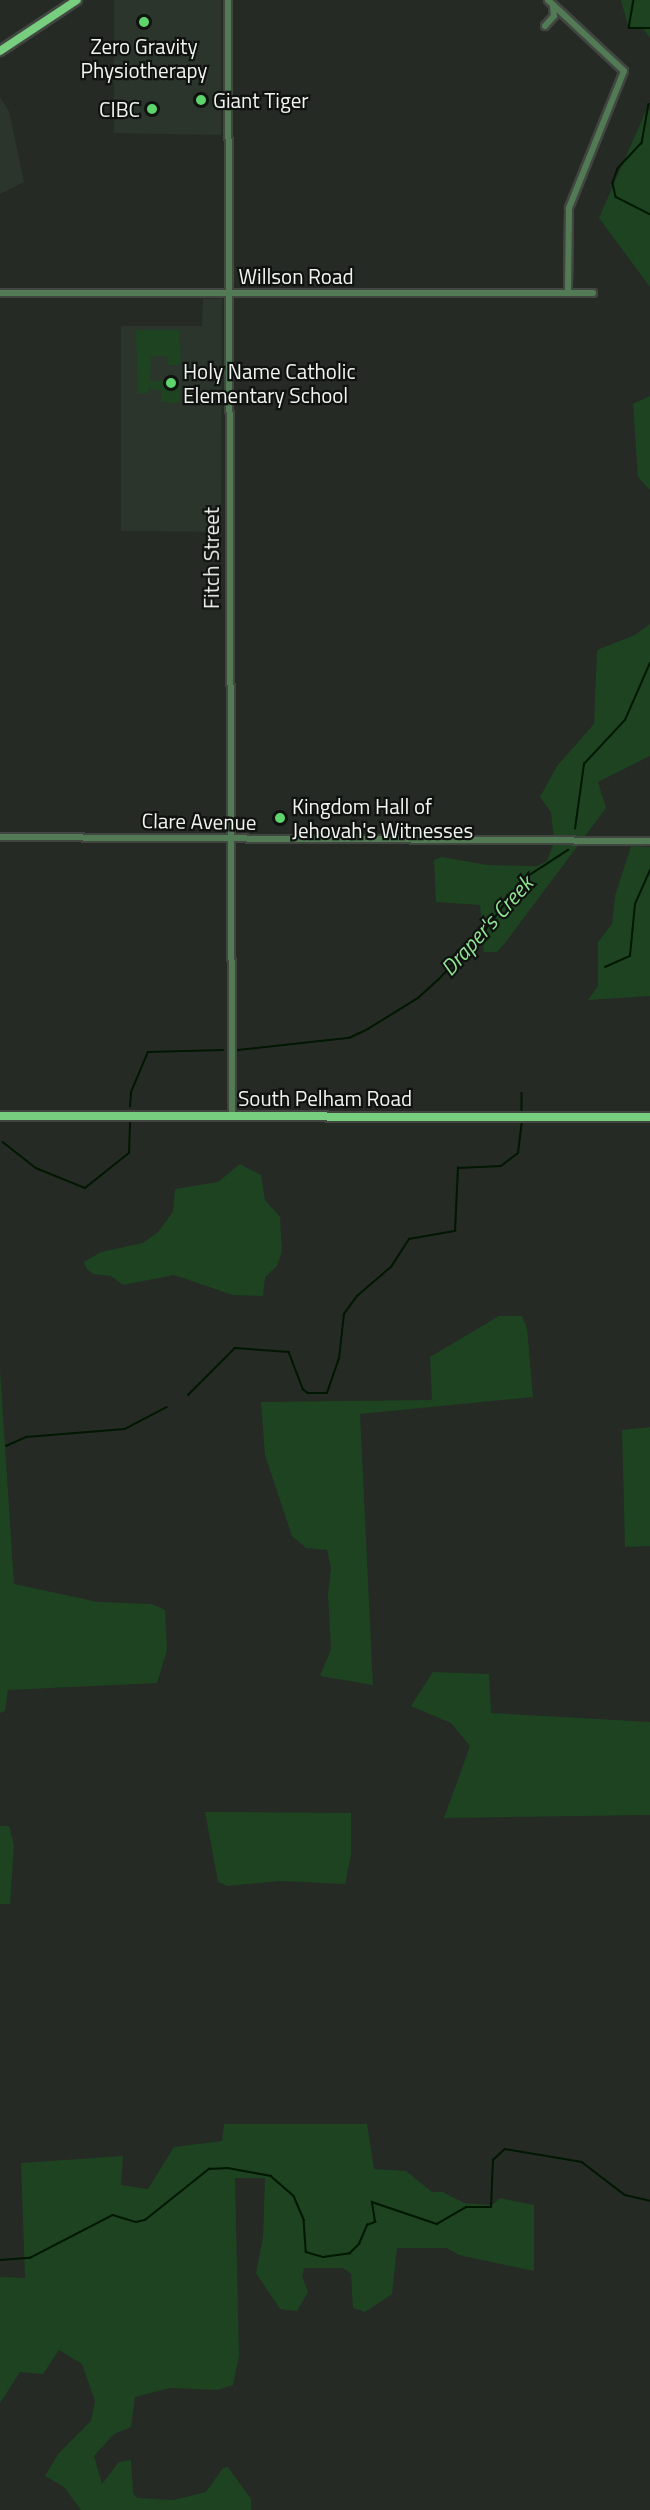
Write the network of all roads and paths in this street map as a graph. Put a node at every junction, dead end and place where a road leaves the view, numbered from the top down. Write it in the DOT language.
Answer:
graph roads {
  1 [pos="77,0"];
  2 [pos="228,0"];
  3 [pos="549,1"];
  4 [pos="544,26"];
  5 [pos="0,51"];
  6 [pos="0,292"];
  7 [pos="229,293"];
  8 [pos="568,293"];
  9 [pos="593,293"];
  10 [pos="0,837"];
  11 [pos="230,838"];
  12 [pos="650,841"];
  13 [pos="232,1115"];
  14 [pos="0,1116"];
  15 [pos="650,1117"];
  1 -- 5 [label="main road"];
  2 -- 7 [label="street, Fitch Street"];
  3 -- 4 [label="street"];
  3 -- 8 [label="street"];
  6 -- 7 [label="street, Willson Road"];
  7 -- 8 [label="street, Willson Road"];
  7 -- 11 [label="street, Fitch Street"];
  8 -- 9 [label="street, Willson Road"];
  10 -- 11 [label="street, Clare Avenue"];
  11 -- 12 [label="street, Clare Avenue"];
  11 -- 13 [label="street, Fitch Street"];
  13 -- 14 [label="main road, South Pelham Road"];
  13 -- 15 [label="main road, South Pelham Road"];
}
